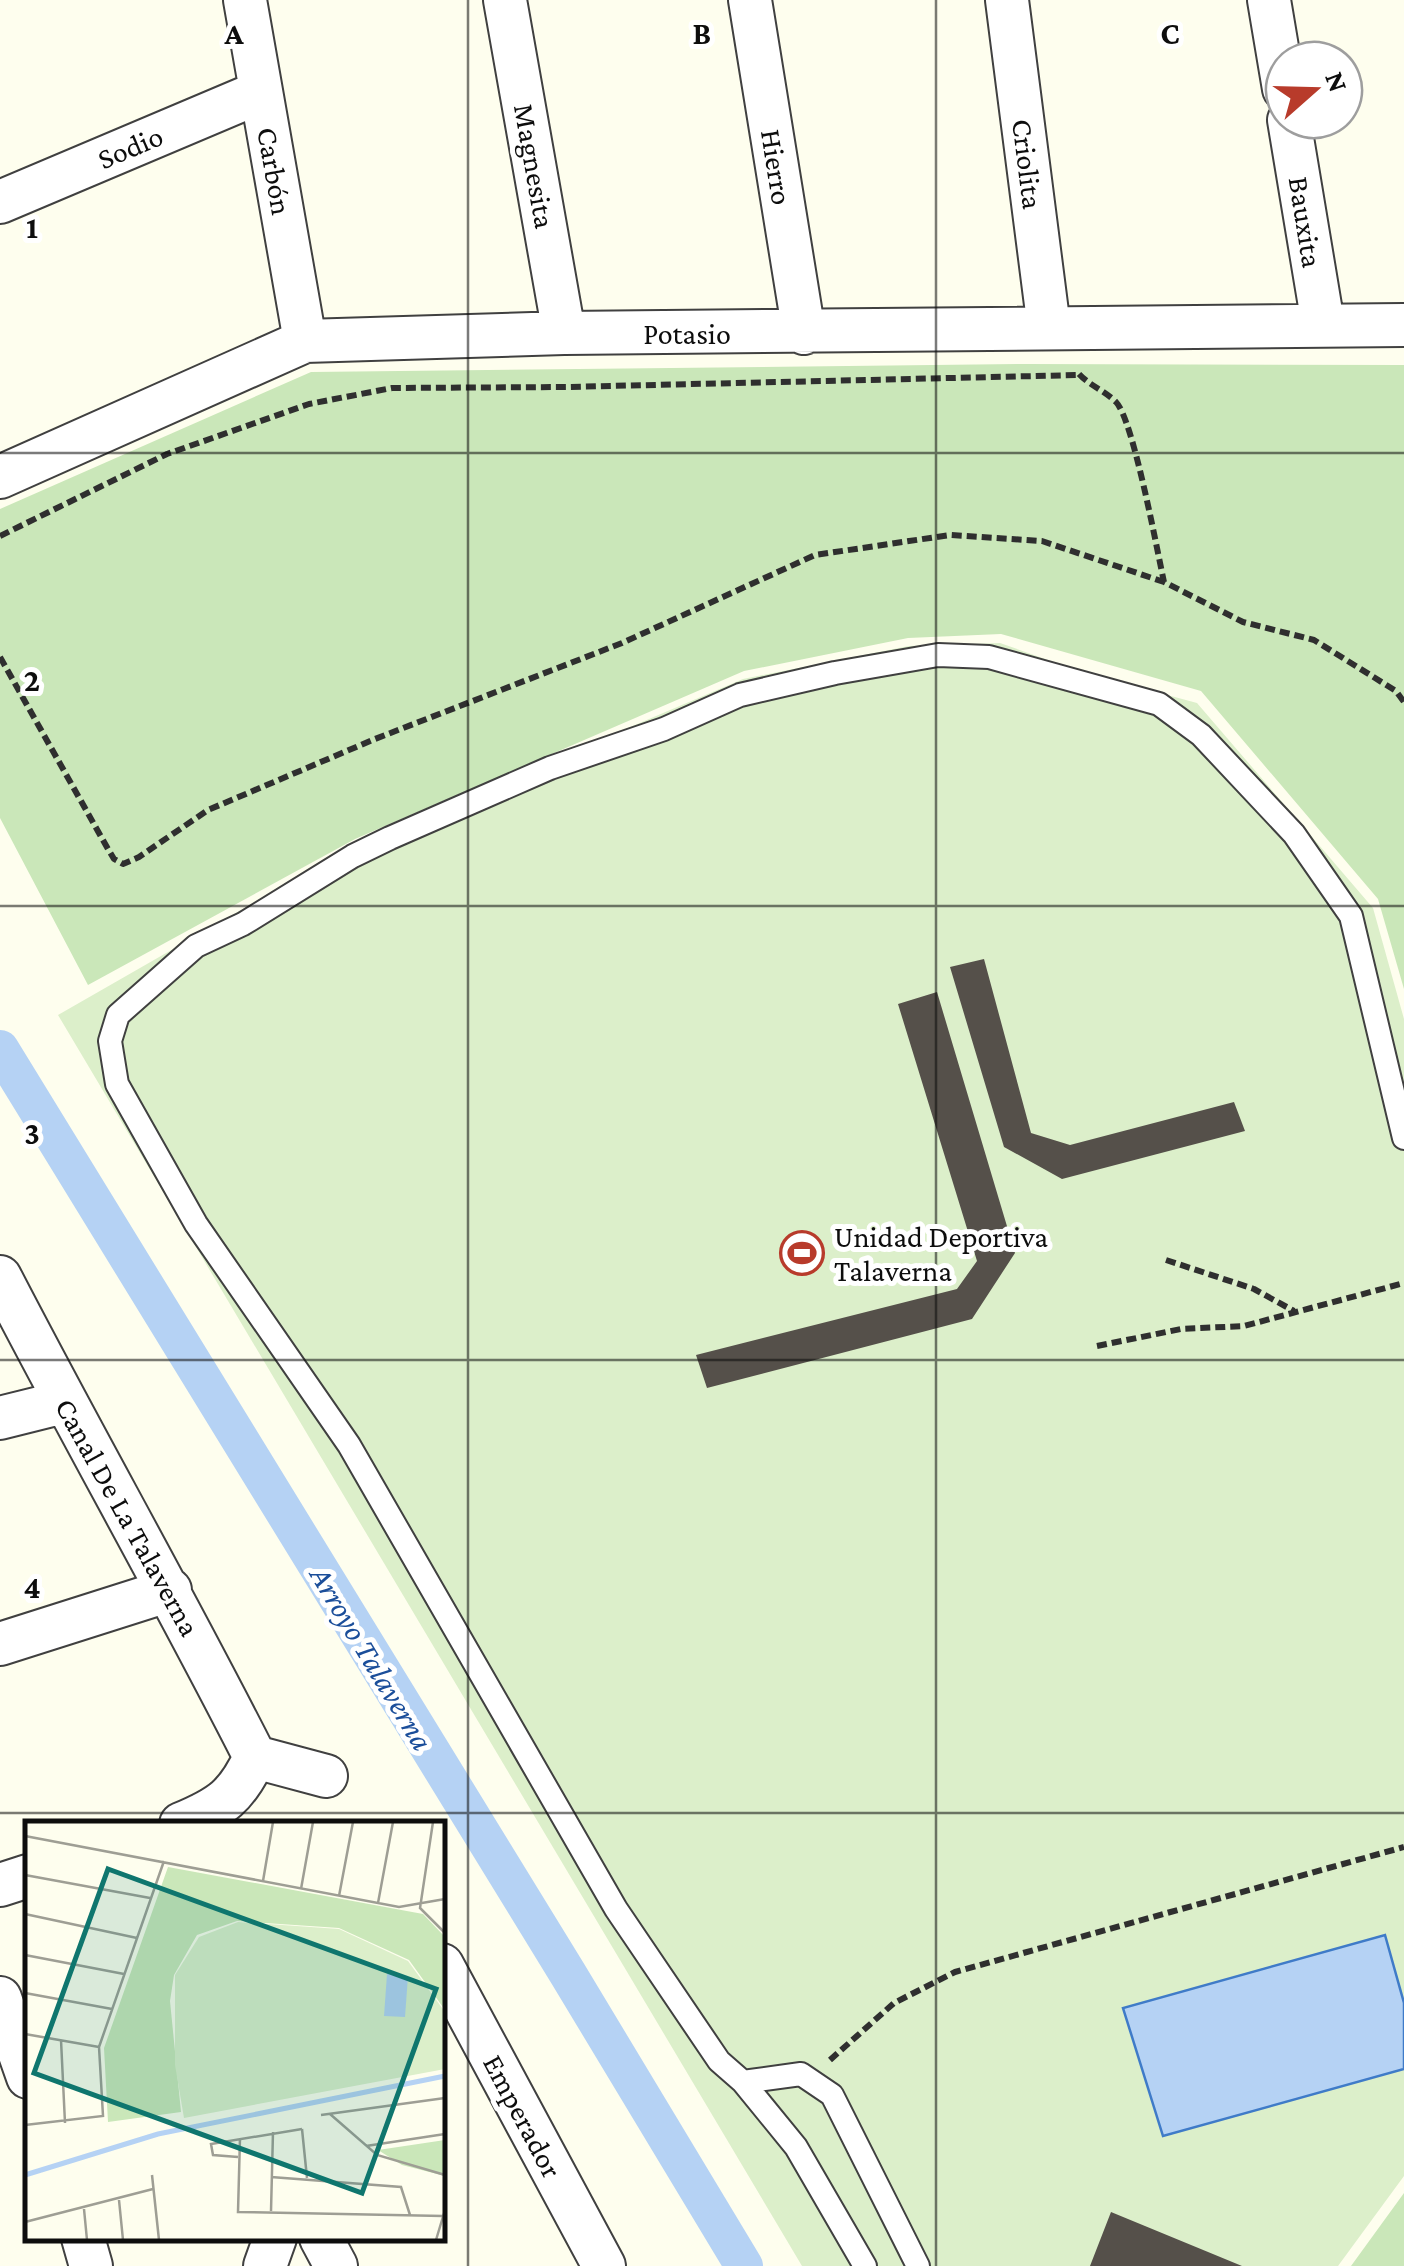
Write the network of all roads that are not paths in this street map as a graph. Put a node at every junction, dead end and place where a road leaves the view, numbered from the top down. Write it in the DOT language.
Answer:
graph roads {
  1 [pos="245,0"];
  2 [pos="506,0"];
  3 [pos="750,0"];
  4 [pos="1006,0"];
  5 [pos="1269,0"];
  6 [pos="1276,40"];
  7 [pos="260,92"];
  8 [pos="1292,140"];
  9 [pos="0,202"];
  10 [pos="1323,324"];
  11 [pos="1404,325"];
  12 [pos="1062,328"];
  13 [pos="564,333"];
  14 [pos="804,333"];
  15 [pos="305,341"];
  16 [pos="0,477"];
  17 [pos="1404,1138"];
  18 [pos="0,1277"];
  19 [pos="64,1402"];
  20 [pos="0,1418"];
  21 [pos="170,1590"];
  22 [pos="0,1644"];
  23 [pos="255,1756"];
  24 [pos="326,1776"];
  25 [pos="187,1821"];
  26 [pos="25,1877"];
  27 [pos="0,1885"];
  28 [pos="445,1971"];
  29 [pos="0,1998"];
  30 [pos="25,2069"];
  31 [pos="742,2082"];
  32 [pos="83,2241"];
  33 [pos="274,2241"];
  34 [pos="324,2241"];
  35 [pos="91,2266"];
  36 [pos="266,2266"];
  37 [pos="336,2266"];
  38 [pos="604,2266"];
  39 [pos="864,2266"];
  40 [pos="918,2266"];
  1 -- 7 [label="street, Carbón"];
  2 -- 13 [label="street, Magnesita"];
  3 -- 14 [label="street, Hierro"];
  4 -- 12 [label="street, Criolita"];
  5 -- 6 [label="street"];
  7 -- 9 [label="street, Sodio"];
  7 -- 15 [label="street, Carbón"];
  8 -- 10 [label="street, Bauxita"];
  10 -- 11 [label="street, Potasio"];
  10 -- 12 [label="street, Potasio"];
  12 -- 14 [label="street, Potasio"];
  13 -- 14 [label="street, Potasio"];
  13 -- 15 [label="street, Potasio"];
  15 -- 16 [label="street, Potasio"];
  17 -- 31 [label="lane"];
  18 -- 19 [label="street, Canal De La Talaverna"];
  19 -- 20 [label="street"];
  19 -- 21 [label="street, Canal De La Talaverna"];
  21 -- 22 [label="street"];
  21 -- 23 [label="street, Canal De La Talaverna"];
  23 -- 24 [label="street"];
  23 -- 25 [label="street"];
  26 -- 27 [label="street"];
  28 -- 38 [label="street, Emperador"];
  29 -- 30 [label="street"];
  31 -- 39 [label="lane"];
  31 -- 40 [label="lane"];
  32 -- 35 [label="street"];
  33 -- 36 [label="street"];
  34 -- 37 [label="street"];
}
